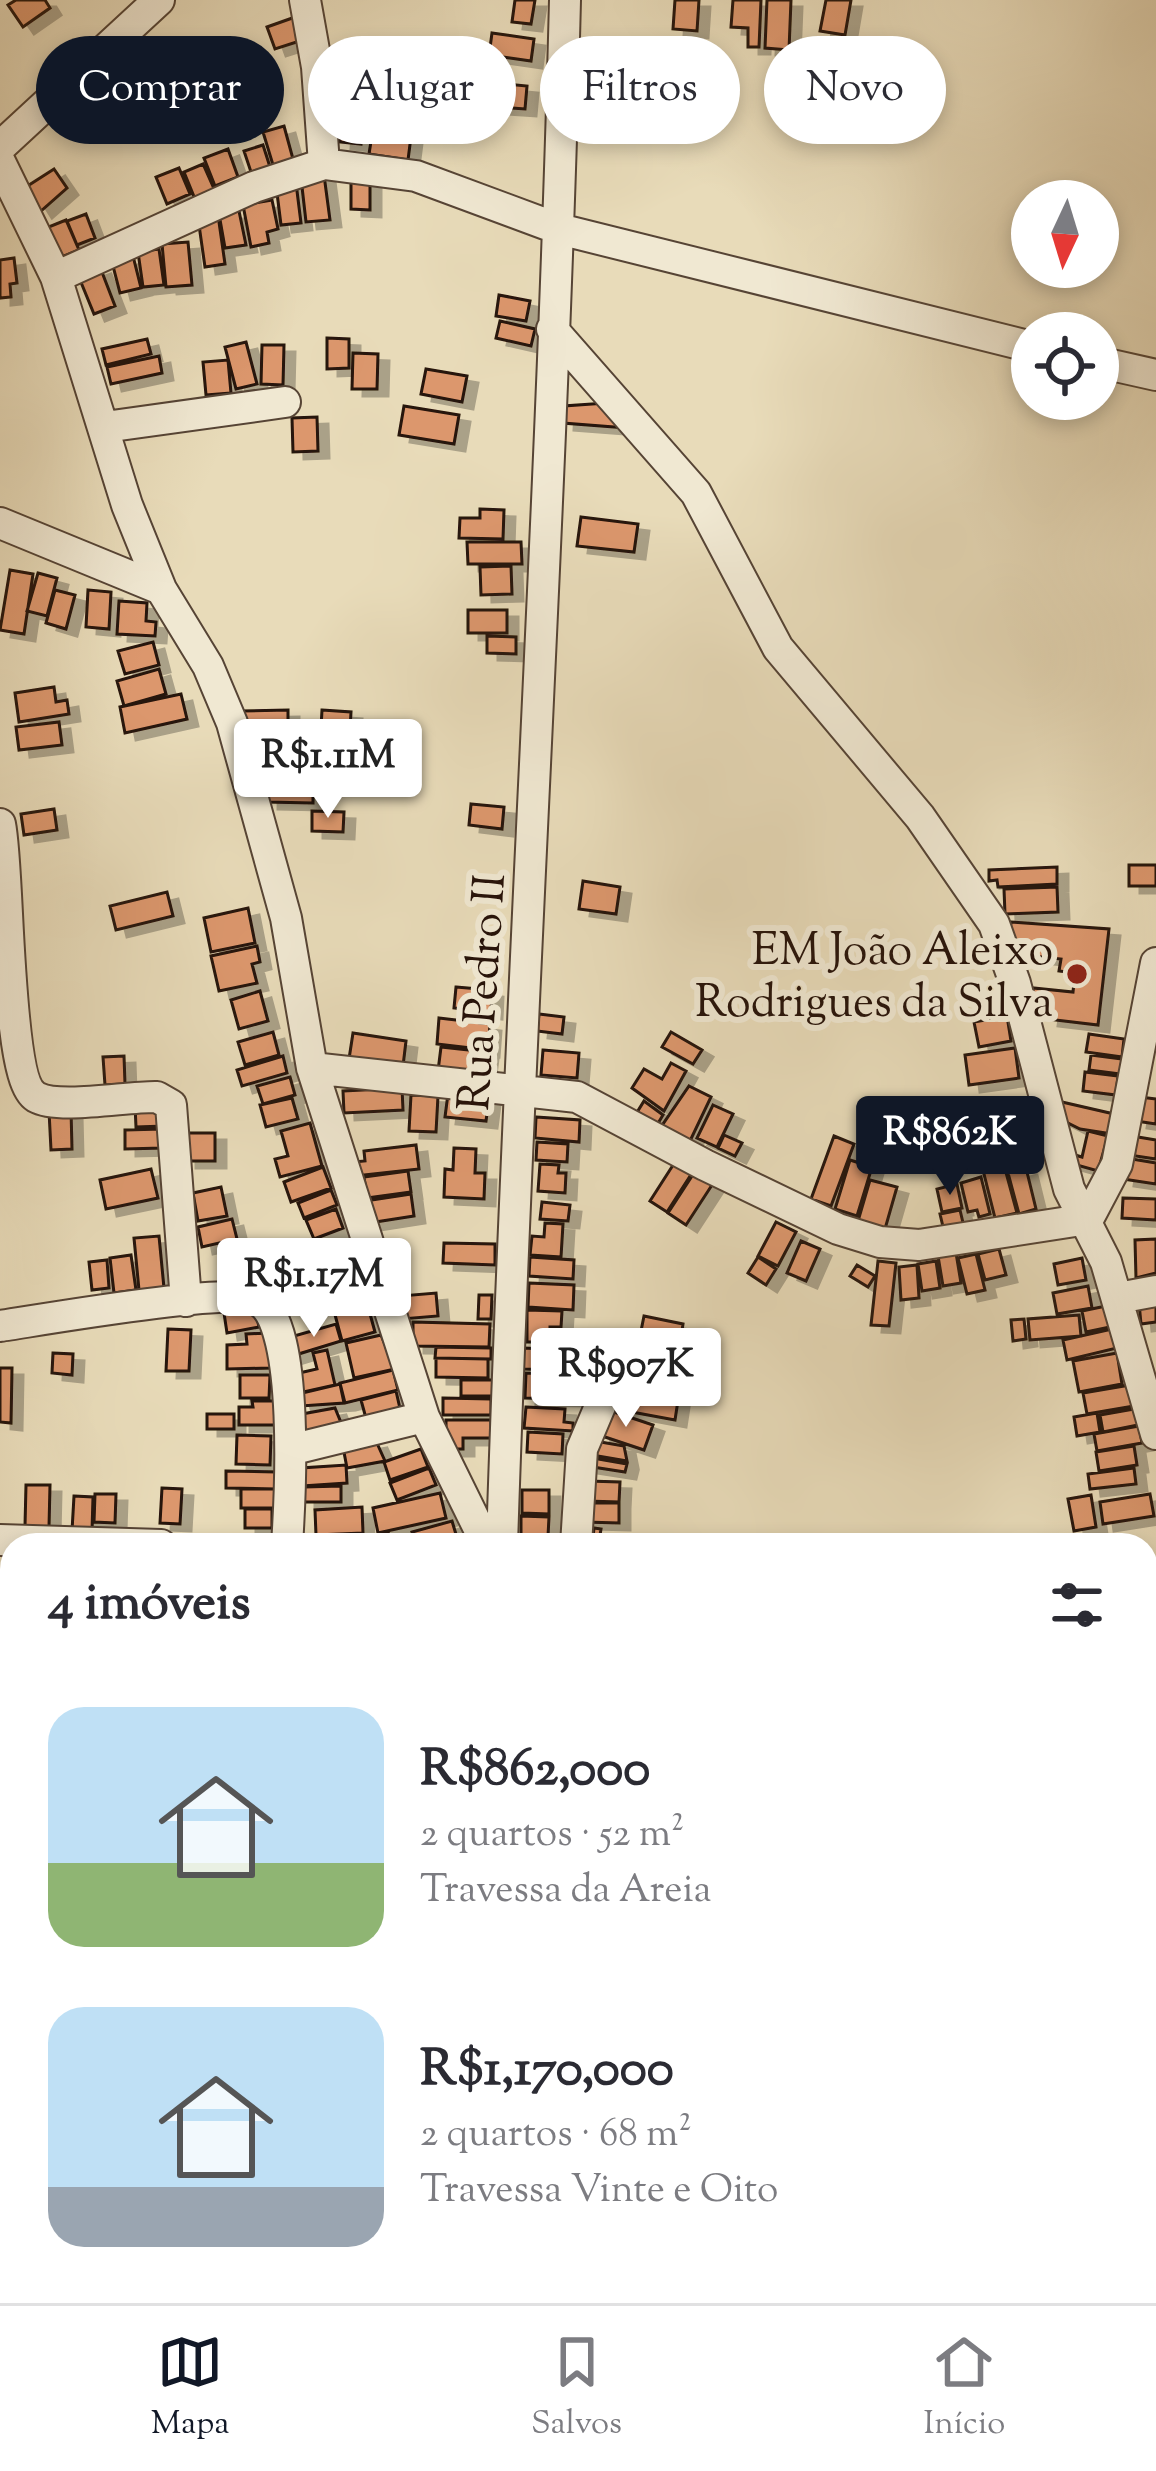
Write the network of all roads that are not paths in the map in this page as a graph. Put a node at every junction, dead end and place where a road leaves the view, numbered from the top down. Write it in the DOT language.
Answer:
graph roads {
  1 [pos="160,0"];
  2 [pos="305,0"];
  3 [pos="565,0"];
  4 [pos="0,147"];
  5 [pos="0,161"];
  6 [pos="324,164"];
  7 [pos="560,229"];
  8 [pos="56,277"];
  9 [pos="552,329"];
  10 [pos="1011,341"];
  11 [pos="1119,367"];
  12 [pos="1156,376"];
  13 [pos="285,402"];
  14 [pos="105,427"];
  15 [pos="0,523"];
  16 [pos="161,589"];
  17 [pos="0,824"];
  18 [pos="1156,963"];
  19 [pos="312,1068"];
  20 [pos="518,1087"];
  21 [pos="1088,1219"];
  22 [pos="1156,1291"];
  23 [pos="1118,1298"];
  24 [pos="186,1301"];
  25 [pos="0,1326"];
  26 [pos="617,1366"];
  27 [pos="424,1418"];
  28 [pos="1156,1434"];
  29 [pos="294,1449"];
  30 [pos="287,1533"];
  31 [pos="481,1533"];
  32 [pos="502,1533"];
  33 [pos="577,1533"];
  1 -- 4 [label="street"];
  2 -- 6 [label="street"];
  3 -- 7 [label="street, Rua Pedro II"];
  5 -- 8 [label="street"];
  6 -- 7 [label="street"];
  6 -- 8 [label="street"];
  7 -- 9 [label="street, Rua Pedro II"];
  7 -- 10 [label="street"];
  8 -- 14 [label="street"];
  9 -- 20 [label="street, Rua Pedro II"];
  9 -- 21 [label="street"];
  11 -- 12 [label="street"];
  13 -- 14 [label="street"];
  14 -- 16 [label="street"];
  15 -- 16 [label="street"];
  16 -- 19 [label="street"];
  17 -- 24 [label="street"];
  18 -- 21 [label="street"];
  19 -- 20 [label="street"];
  19 -- 27 [label="street"];
  20 -- 21 [label="street"];
  20 -- 32 [label="street, Rua Pedro II"];
  21 -- 23 [label="street"];
  22 -- 23 [label="street"];
  23 -- 28 [label="street"];
  24 -- 25 [label="street"];
  24 -- 29 [label="street"];
  26 -- 33 [label="street"];
  27 -- 29 [label="street"];
  27 -- 31 [label="street"];
  29 -- 30 [label="street"];
}
